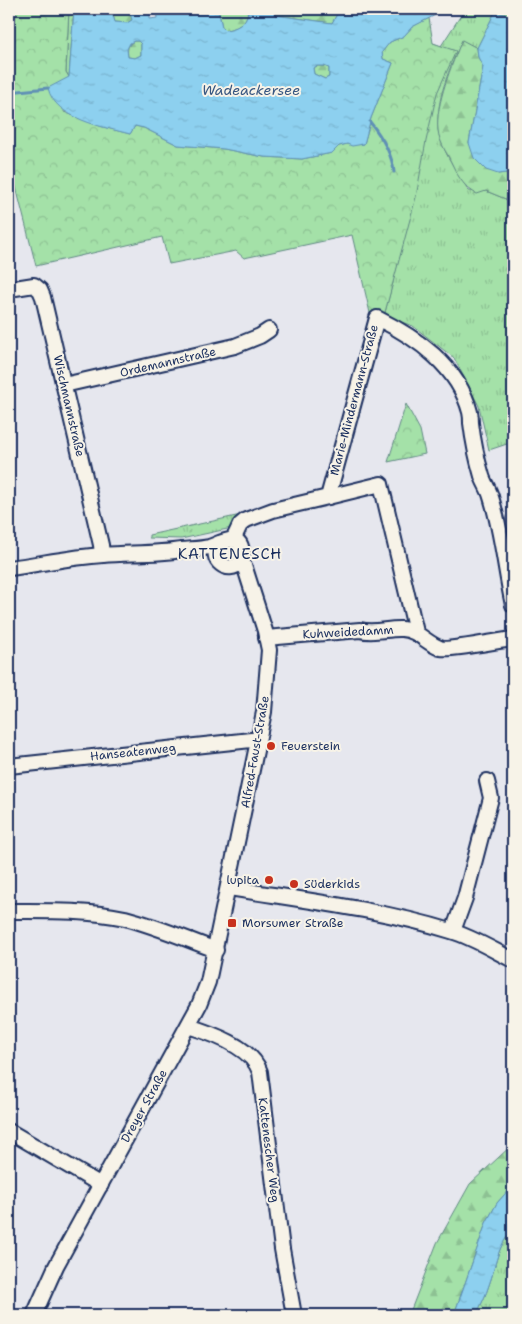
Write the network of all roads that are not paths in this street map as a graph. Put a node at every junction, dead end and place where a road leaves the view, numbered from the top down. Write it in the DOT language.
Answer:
graph roads {
  1 [pos="9,289"];
  2 [pos="269,330"];
  3 [pos="64,386"];
  4 [pos="328,497"];
  5 [pos="233,540"];
  6 [pos="219,543"];
  7 [pos="168,552"];
  8 [pos="102,555"];
  9 [pos="216,558"];
  10 [pos="236,564"];
  11 [pos="9,568"];
  12 [pos="513,604"];
  13 [pos="416,632"];
  14 [pos="266,638"];
  15 [pos="513,639"];
  16 [pos="258,741"];
  17 [pos="9,766"];
  18 [pos="487,781"];
  19 [pos="229,888"];
  20 [pos="9,911"];
  21 [pos="453,931"];
  22 [pos="216,950"];
  23 [pos="513,960"];
  24 [pos="188,1026"];
  25 [pos="9,1131"];
  26 [pos="101,1185"];
  27 [pos="34,1315"];
  28 [pos="294,1315"];
  1 -- 3 [label="street, Wischmannstraße"];
  2 -- 3 [label="street, Ordemannstraße"];
  3 -- 8 [label="street, Wischmannstraße"];
  4 -- 5 [label="street"];
  4 -- 12 [label="street, Marie-Mindermann-Straße"];
  4 -- 13 [label="street"];
  5 -- 6 [label="street, Alfred-Faust-Straße"];
  5 -- 10 [label="street, Alfred-Faust-Straße"];
  6 -- 7 [label="street, Alfred-Faust-Straße"];
  6 -- 9 [label="street"];
  7 -- 8 [label="street, Alfred-Faust-Straße"];
  7 -- 9 [label="street, Alfred-Faust-Straße"];
  8 -- 11 [label="street, Alfred-Faust-Straße"];
  9 -- 10 [label="street, Alfred-Faust-Straße"];
  10 -- 14 [label="street, Alfred-Faust-Straße"];
  13 -- 14 [label="street, Kuhweidedamm"];
  13 -- 15 [label="street, Kuhweidedamm"];
  14 -- 16 [label="street, Alfred-Faust-Straße"];
  16 -- 17 [label="street, Hanseatenweg"];
  16 -- 19 [label="street, Alfred-Faust-Straße"];
  18 -- 21 [label="street"];
  19 -- 21 [label="street"];
  19 -- 22 [label="street, Dreyer Straße"];
  20 -- 22 [label="street"];
  21 -- 23 [label="street"];
  22 -- 24 [label="street, Dreyer Straße"];
  24 -- 26 [label="street, Dreyer Straße"];
  24 -- 28 [label="street, Kattenescher Weg"];
  25 -- 26 [label="street"];
  26 -- 27 [label="street, Dreyer Straße"];
}
